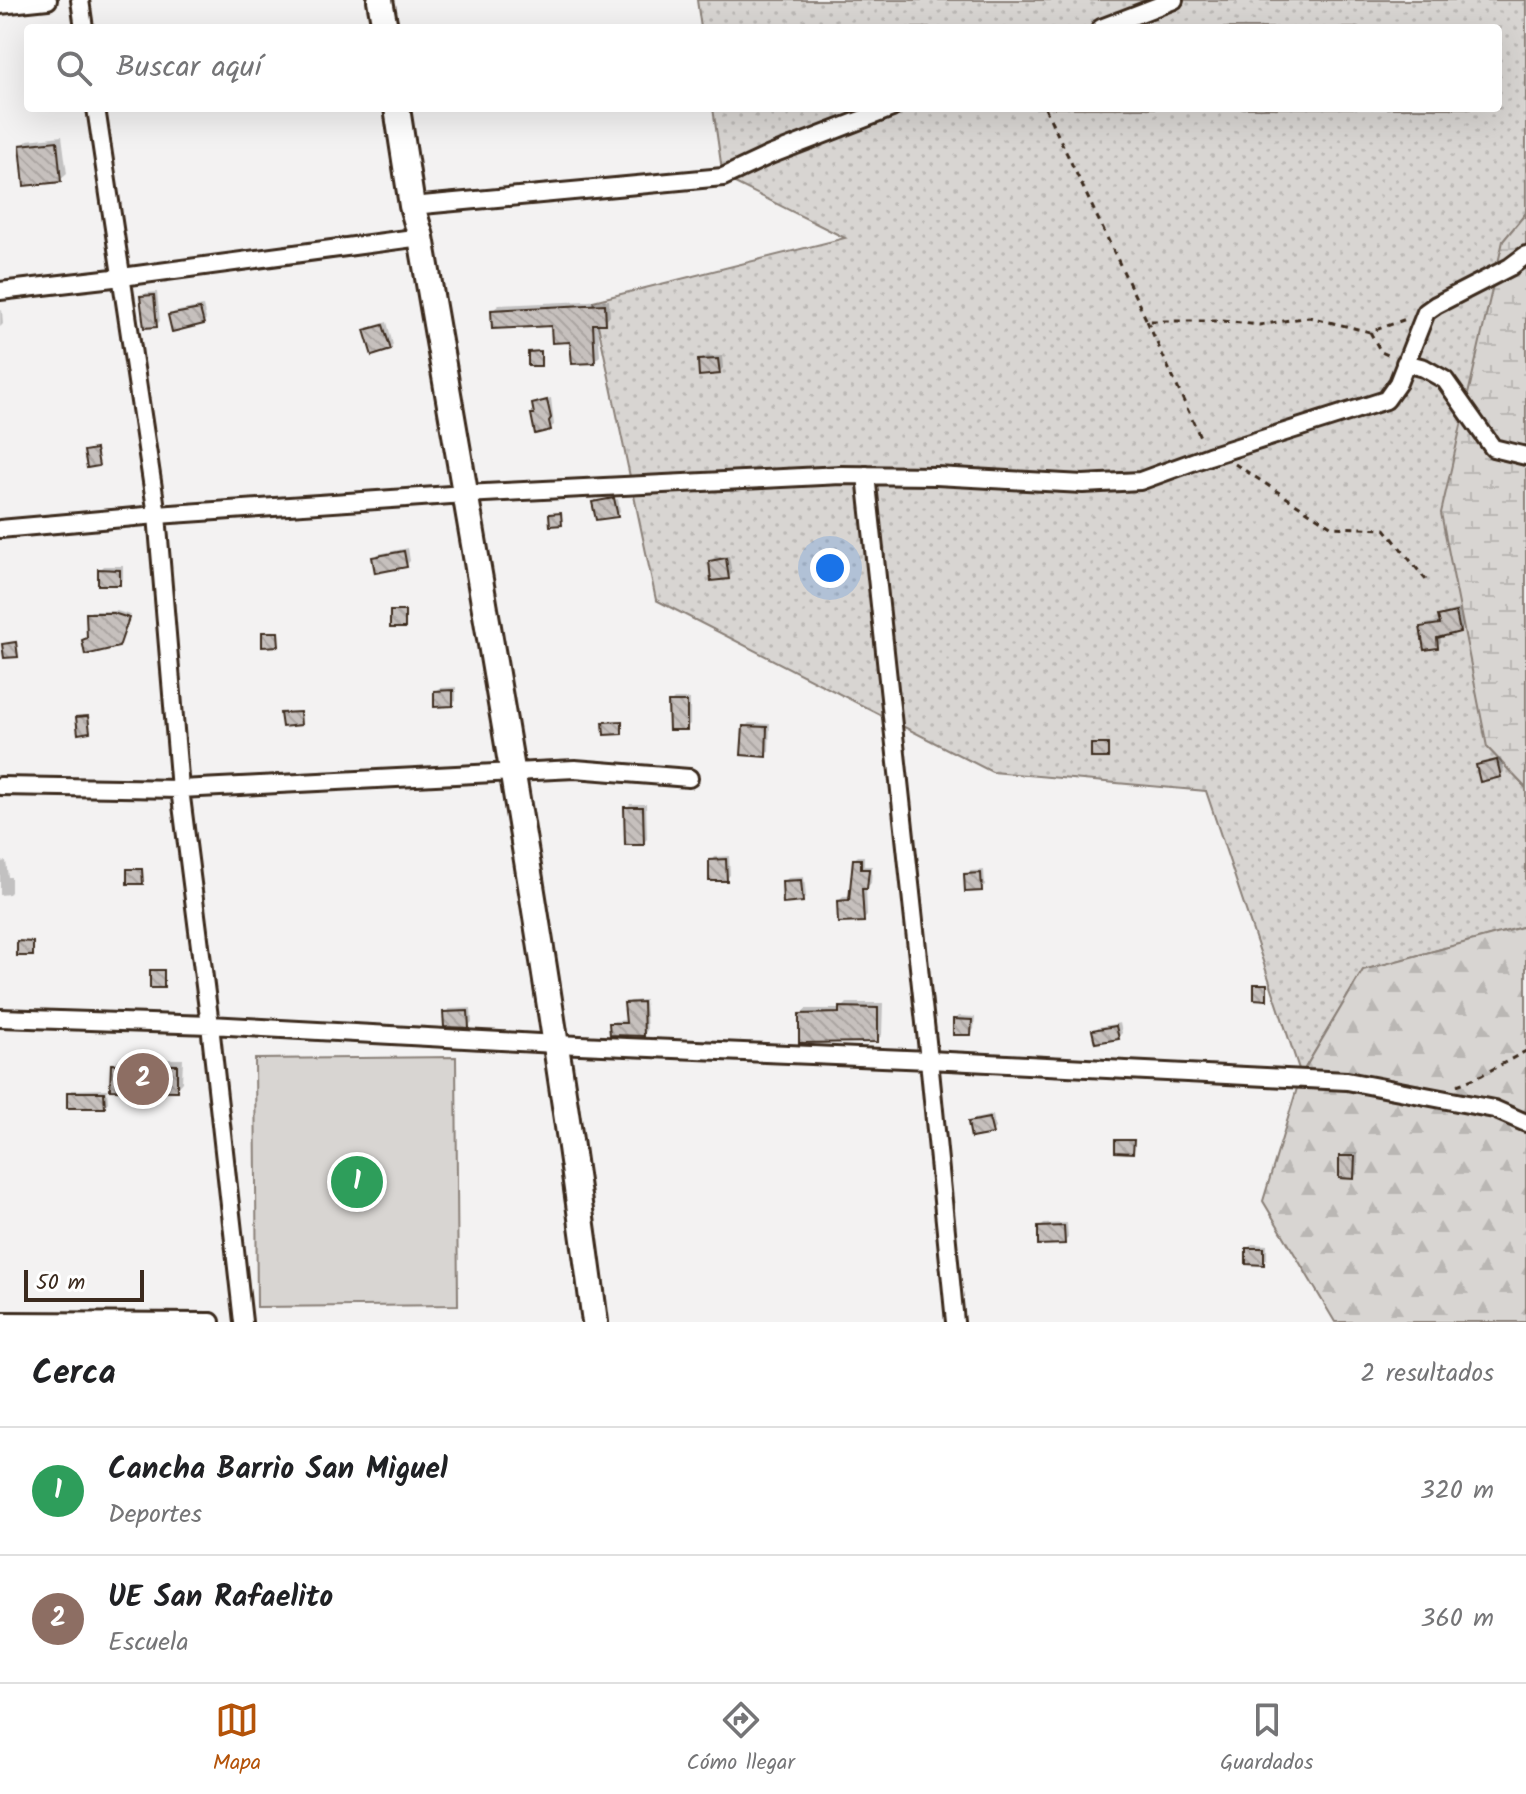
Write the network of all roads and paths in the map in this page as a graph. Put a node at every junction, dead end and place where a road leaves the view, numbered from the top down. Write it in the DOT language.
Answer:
graph roads {
  1 [pos="48,0"];
  2 [pos="80,0"];
  3 [pos="380,0"];
  4 [pos="1174,0"];
  5 [pos="0,5"];
  6 [pos="83,24"];
  7 [pos="384,24"];
  8 [pos="1111,24"];
  9 [pos="97,112"];
  10 [pos="398,112"];
  11 [pos="882,112"];
  12 [pos="1047,112"];
  13 [pos="412,206"];
  14 [pos="421,237"];
  15 [pos="1526,255"];
  16 [pos="122,277"];
  17 [pos="0,291"];
  18 [pos="1426,312"];
  19 [pos="1147,321"];
  20 [pos="1370,332"];
  21 [pos="1405,363"];
  22 [pos="1209,456"];
  23 [pos="1526,456"];
  24 [pos="866,475"];
  25 [pos="465,494"];
  26 [pos="157,515"];
  27 [pos="0,529"];
  28 [pos="1426,580"];
  29 [pos="512,773"];
  30 [pos="689,778"];
  31 [pos="0,786"];
  32 [pos="180,789"];
  33 [pos="0,1018"];
  34 [pos="210,1025"];
  35 [pos="556,1044"];
  36 [pos="1526,1051"];
  37 [pos="929,1060"];
  38 [pos="1427,1096"];
  39 [pos="1526,1123"];
  40 [pos="0,1321"];
  41 [pos="211,1322"];
  42 [pos="243,1322"];
  43 [pos="595,1322"];
  44 [pos="955,1322"];
  1 -- 5 [label="street"];
  2 -- 6 [label="street"];
  3 -- 7 [label="highway"];
  4 -- 8 [label="street"];
  9 -- 16 [label="street"];
  10 -- 13 [label="highway"];
  11 -- 13 [label="street"];
  12 -- 19 [label="path"];
  13 -- 14 [label="highway"];
  14 -- 16 [label="street"];
  14 -- 25 [label="highway"];
  15 -- 18 [label="street"];
  16 -- 17 [label="street"];
  16 -- 26 [label="street"];
  18 -- 20 [label="path"];
  18 -- 21 [label="street"];
  19 -- 20 [label="path"];
  19 -- 22 [label="path"];
  20 -- 21 [label="path"];
  21 -- 22 [label="street"];
  21 -- 23 [label="street"];
  22 -- 24 [label="street"];
  22 -- 28 [label="path"];
  24 -- 25 [label="street"];
  24 -- 37 [label="street"];
  25 -- 26 [label="street"];
  25 -- 29 [label="highway"];
  26 -- 27 [label="street"];
  26 -- 32 [label="street"];
  29 -- 30 [label="street"];
  29 -- 32 [label="street"];
  29 -- 35 [label="highway"];
  31 -- 32 [label="street"];
  32 -- 34 [label="street"];
  33 -- 34 [label="street"];
  34 -- 35 [label="street"];
  34 -- 42 [label="street"];
  35 -- 37 [label="street"];
  35 -- 43 [label="highway"];
  36 -- 38 [label="path"];
  37 -- 38 [label="street"];
  37 -- 44 [label="street"];
  38 -- 39 [label="street"];
  40 -- 41 [label="street"];
}
